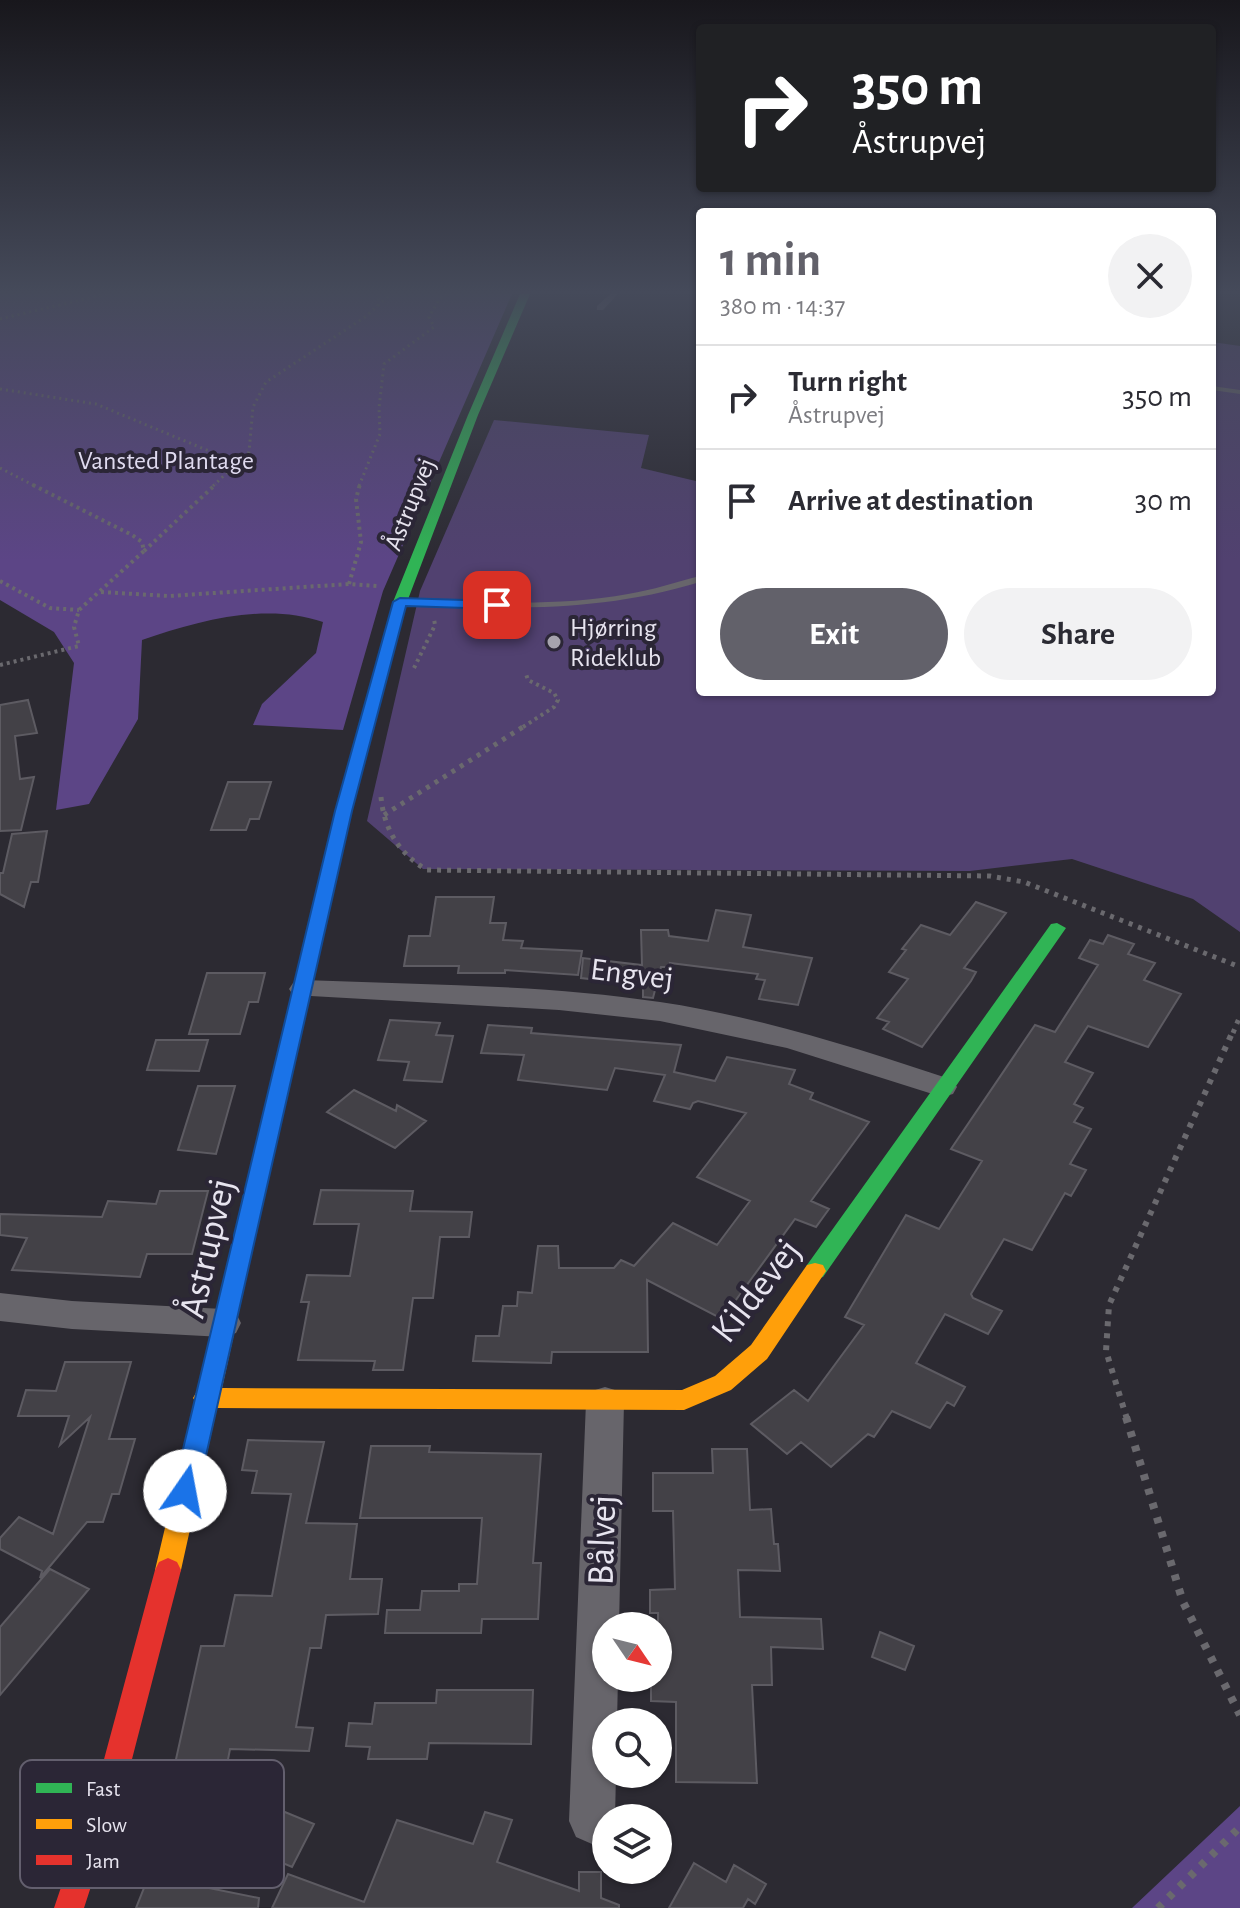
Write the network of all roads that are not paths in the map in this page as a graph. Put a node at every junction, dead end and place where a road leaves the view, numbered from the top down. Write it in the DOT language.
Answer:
graph roads {
  1 [pos="487,383"];
  2 [pos="1216,389"];
  3 [pos="1240,392"];
  4 [pos="696,580"];
  5 [pos="400,602"];
  6 [pos="1057,928"];
  7 [pos="303,989"];
  8 [pos="942,1087"];
  9 [pos="0,1307"];
  10 [pos="223,1323"];
  11 [pos="205,1398"];
  12 [pos="605,1402"];
  13 [pos="118,1760"];
  14 [pos="593,1804"];
  15 [pos="76,1888"];
  16 [pos="69,1908"];
  1 -- 5 [label="street, Åstrupvej"];
  2 -- 3 [label="lane"];
  4 -- 5 [label="lane, Åstrupvej"];
  5 -- 7 [label="street, Åstrupvej"];
  6 -- 8 [label="street, Kildevej"];
  7 -- 8 [label="street, Engvej"];
  7 -- 10 [label="street, Åstrupvej"];
  8 -- 12 [label="street, Kildevej"];
  9 -- 10 [label="street"];
  10 -- 11 [label="street, Åstrupvej"];
  11 -- 12 [label="street, Kildevej"];
  11 -- 13 [label="street, Åstrupvej"];
  12 -- 14 [label="street, Bålvej"];
  15 -- 16 [label="street, Åstrupvej"];
}
